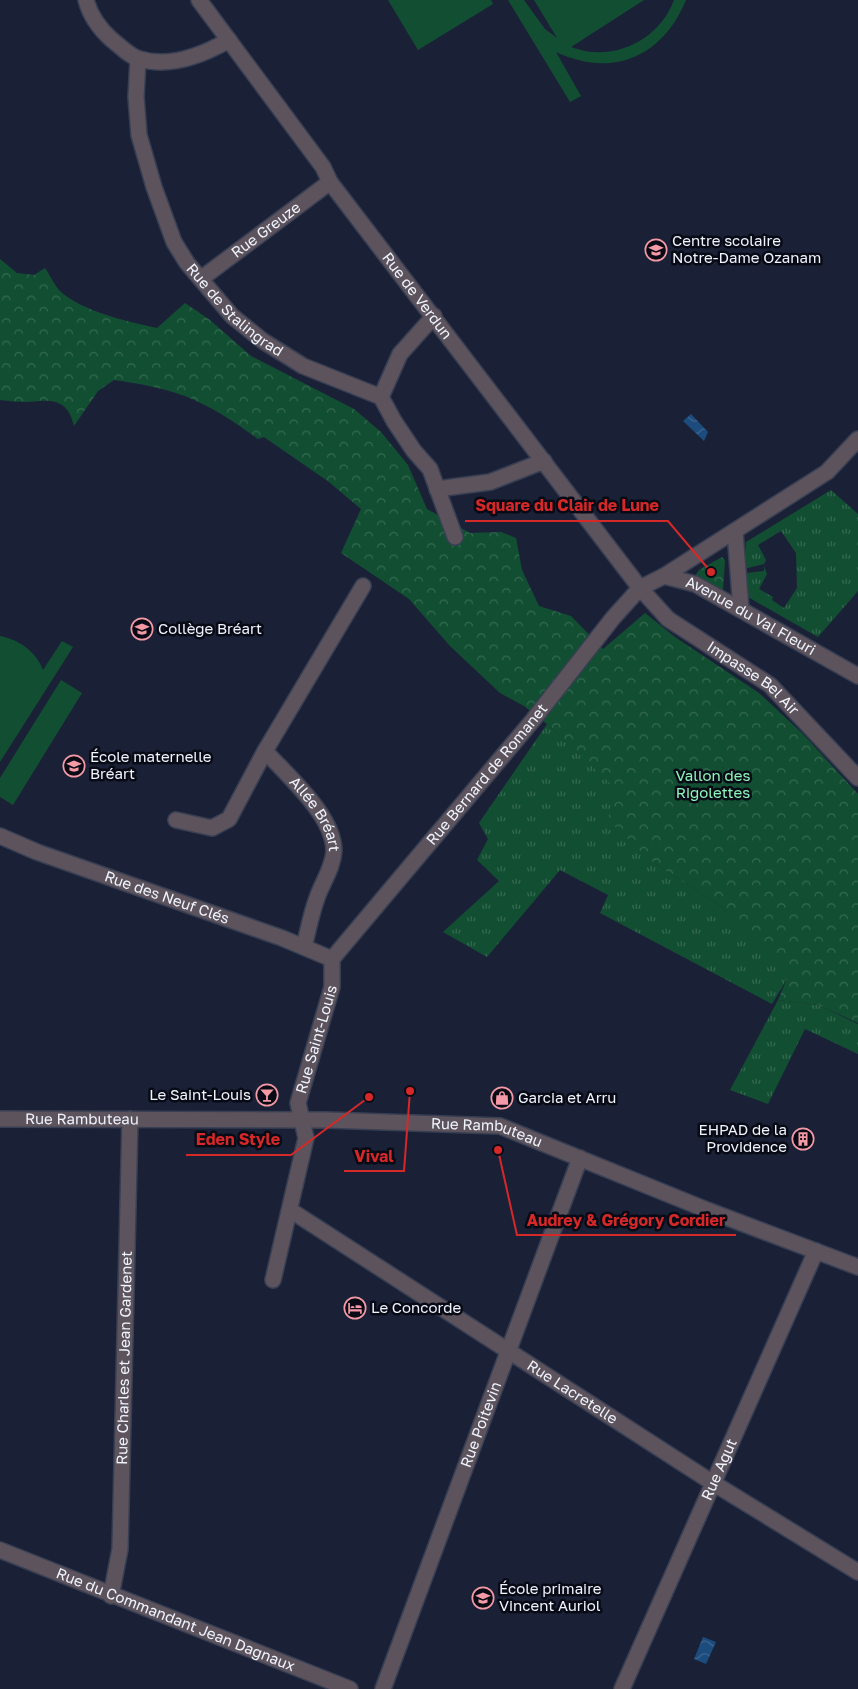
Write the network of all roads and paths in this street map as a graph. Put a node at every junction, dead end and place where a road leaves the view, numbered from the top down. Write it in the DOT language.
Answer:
graph roads {
  1 [pos="86,0"];
  2 [pos="199,0"];
  3 [pos="229,40"];
  4 [pos="138,59"];
  5 [pos="330,182"];
  6 [pos="202,278"];
  7 [pos="434,316"];
  8 [pos="381,397"];
  9 [pos="858,439"];
  10 [pos="544,461"];
  11 [pos="438,489"];
  12 [pos="735,532"];
  13 [pos="455,537"];
  14 [pos="664,576"];
  15 [pos="363,586"];
  16 [pos="640,588"];
  17 [pos="741,609"];
  18 [pos="858,676"];
  19 [pos="265,751"];
  20 [pos="858,778"];
  21 [pos="176,820"];
  22 [pos="0,836"];
  23 [pos="304,947"];
  24 [pos="332,959"];
  25 [pos="0,1119"];
  26 [pos="130,1119"];
  27 [pos="301,1121"];
  28 [pos="580,1158"];
  29 [pos="290,1210"];
  30 [pos="816,1251"];
  31 [pos="858,1267"];
  32 [pos="273,1280"];
  33 [pos="508,1352"];
  34 [pos="712,1483"];
  35 [pos="0,1550"];
  36 [pos="858,1572"];
  37 [pos="112,1596"];
  38 [pos="350,1689"];
  39 [pos="383,1689"];
  40 [pos="622,1689"];
  1 -- 4 [label="street"];
  2 -- 3 [label="street, Rue de Verdun"];
  3 -- 4 [label="street"];
  3 -- 5 [label="street, Rue de Verdun"];
  4 -- 6 [label="street, Rue de Stalingrad"];
  5 -- 6 [label="street, Rue Greuze"];
  5 -- 7 [label="street, Rue de Verdun"];
  6 -- 8 [label="street, Rue de Stalingrad"];
  7 -- 8 [label="street"];
  7 -- 10 [label="street, Rue de Verdun"];
  8 -- 11 [label="street"];
  9 -- 12 [label="street"];
  10 -- 11 [label="street"];
  10 -- 16 [label="street, Rue de Verdun"];
  11 -- 13 [label="street"];
  12 -- 14 [label="street"];
  12 -- 17 [label="street"];
  14 -- 16 [label="street, Avenue du Val Fleuri"];
  14 -- 17 [label="street, Avenue du Val Fleuri"];
  15 -- 19 [label="street"];
  16 -- 20 [label="street, Impasse Bel Air"];
  16 -- 24 [label="street, Rue Bernard de Romanet"];
  17 -- 18 [label="street, Avenue du Val Fleuri"];
  19 -- 21 [label="street"];
  19 -- 23 [label="street, Allée Bréart"];
  22 -- 23 [label="street, Rue des Neuf Clés"];
  23 -- 24 [label="street, Rue des Neuf Clés"];
  24 -- 27 [label="street, Rue Saint-Louis"];
  25 -- 26 [label="street, Rue Rambuteau"];
  26 -- 27 [label="street, Rue Rambuteau"];
  26 -- 37 [label="street, Rue Charles et Jean Gardenet"];
  27 -- 28 [label="street, Rue Rambuteau"];
  27 -- 29 [label="street, Rue Saint-Louis"];
  28 -- 30 [label="street, Rue Rambuteau"];
  28 -- 33 [label="street, Rue Poitevin"];
  29 -- 32 [label="street, Rue Saint-Louis"];
  29 -- 33 [label="street, Rue Lacretelle"];
  30 -- 31 [label="street, Rue Rambuteau"];
  30 -- 34 [label="street, Rue Agut"];
  33 -- 34 [label="street, Rue Lacretelle"];
  33 -- 39 [label="street, Rue Poitevin"];
  34 -- 36 [label="street, Rue Lacretelle"];
  34 -- 40 [label="street, Rue Agut"];
  35 -- 37 [label="street, Rue du Commandant Jean Dagnaux"];
  37 -- 38 [label="street, Rue du Commandant Jean Dagnaux"];
}
